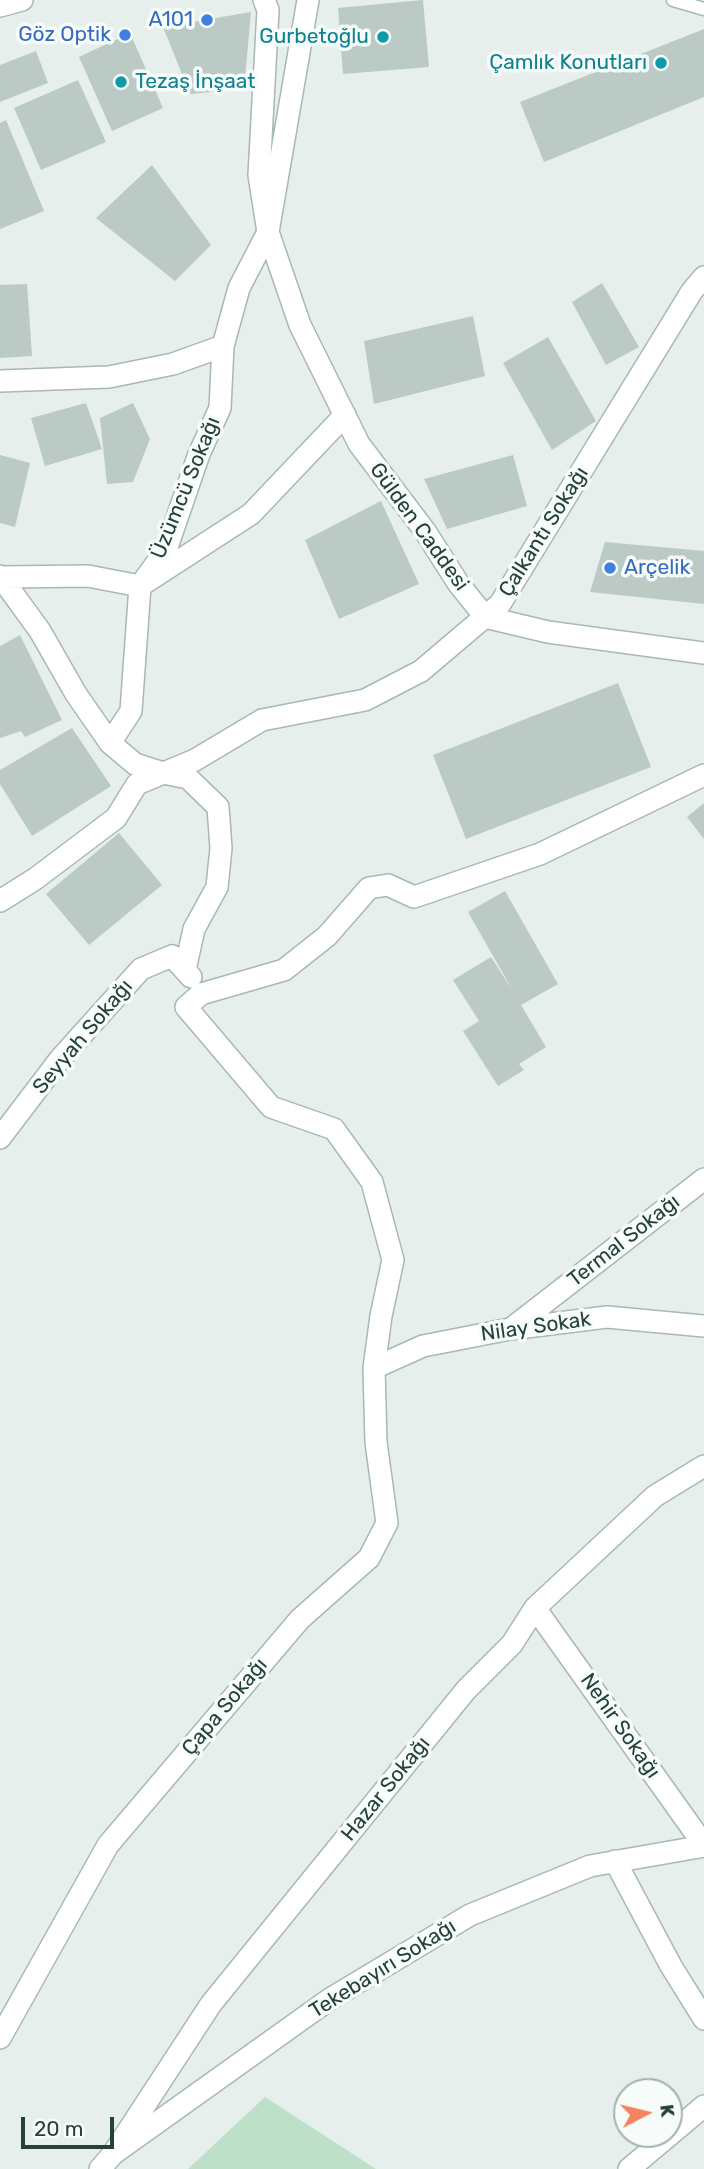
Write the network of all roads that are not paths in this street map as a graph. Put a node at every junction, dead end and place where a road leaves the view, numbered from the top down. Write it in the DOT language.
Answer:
graph roads {
  1 [pos="22,0"];
  2 [pos="264,0"];
  3 [pos="308,0"];
  4 [pos="673,0"];
  5 [pos="0,6"];
  6 [pos="704,9"];
  7 [pos="268,232"];
  8 [pos="704,278"];
  9 [pos="223,345"];
  10 [pos="0,381"];
  11 [pos="345,415"];
  12 [pos="1,576"];
  13 [pos="141,586"];
  14 [pos="485,617"];
  15 [pos="704,653"];
  16 [pos="110,743"];
  17 [pos="163,773"];
  18 [pos="704,775"];
  19 [pos="0,901"];
  20 [pos="185,970"];
  21 [pos="201,994"];
  22 [pos="0,1138"];
  23 [pos="704,1179"];
  24 [pos="704,1326"];
  25 [pos="510,1329"];
  26 [pos="374,1368"];
  27 [pos="704,1466"];
  28 [pos="535,1608"];
  29 [pos="704,1846"];
  30 [pos="615,1861"];
  31 [pos="704,2019"];
  32 [pos="0,2038"];
  33 [pos="704,2106"];
  34 [pos="106,2162"];
  35 [pos="629,2169"];
  1 -- 5 [label="street"];
  2 -- 7 [label="street, Gülden Caddesi"];
  3 -- 7 [label="street, Gülden Caddesi"];
  4 -- 6 [label="lane"];
  7 -- 9 [label="street, Üzümcü Sokağı"];
  7 -- 11 [label="street, Gülden Caddesi"];
  8 -- 14 [label="street, Çalkantı Sokağı"];
  9 -- 10 [label="street"];
  9 -- 13 [label="street, Üzümcü Sokağı"];
  11 -- 13 [label="street"];
  11 -- 14 [label="street, Gülden Caddesi"];
  12 -- 13 [label="street"];
  12 -- 16 [label="street"];
  13 -- 16 [label="street"];
  14 -- 15 [label="street"];
  14 -- 17 [label="street, Çalkantı Sokağı"];
  16 -- 17 [label="street"];
  17 -- 19 [label="street, Çalkantı Sokağı"];
  17 -- 20 [label="street"];
  18 -- 21 [label="street"];
  20 -- 21 [label="street"];
  20 -- 22 [label="street, Seyyah Sokağı"];
  21 -- 26 [label="street, Çapa Sokağı"];
  23 -- 25 [label="street, Termal Sokağı"];
  24 -- 25 [label="street, Nilay Sokak"];
  25 -- 26 [label="street, Nilay Sokak"];
  26 -- 32 [label="street, Çapa Sokağı"];
  27 -- 28 [label="street, Hazar Sokağı"];
  28 -- 29 [label="street, Nehir Sokağı"];
  28 -- 34 [label="street, Hazar Sokağı"];
  29 -- 30 [label="street, Tekebayırı Sokağı"];
  30 -- 31 [label="street"];
  30 -- 34 [label="street, Tekebayırı Sokağı"];
  33 -- 35 [label="street"];
}
